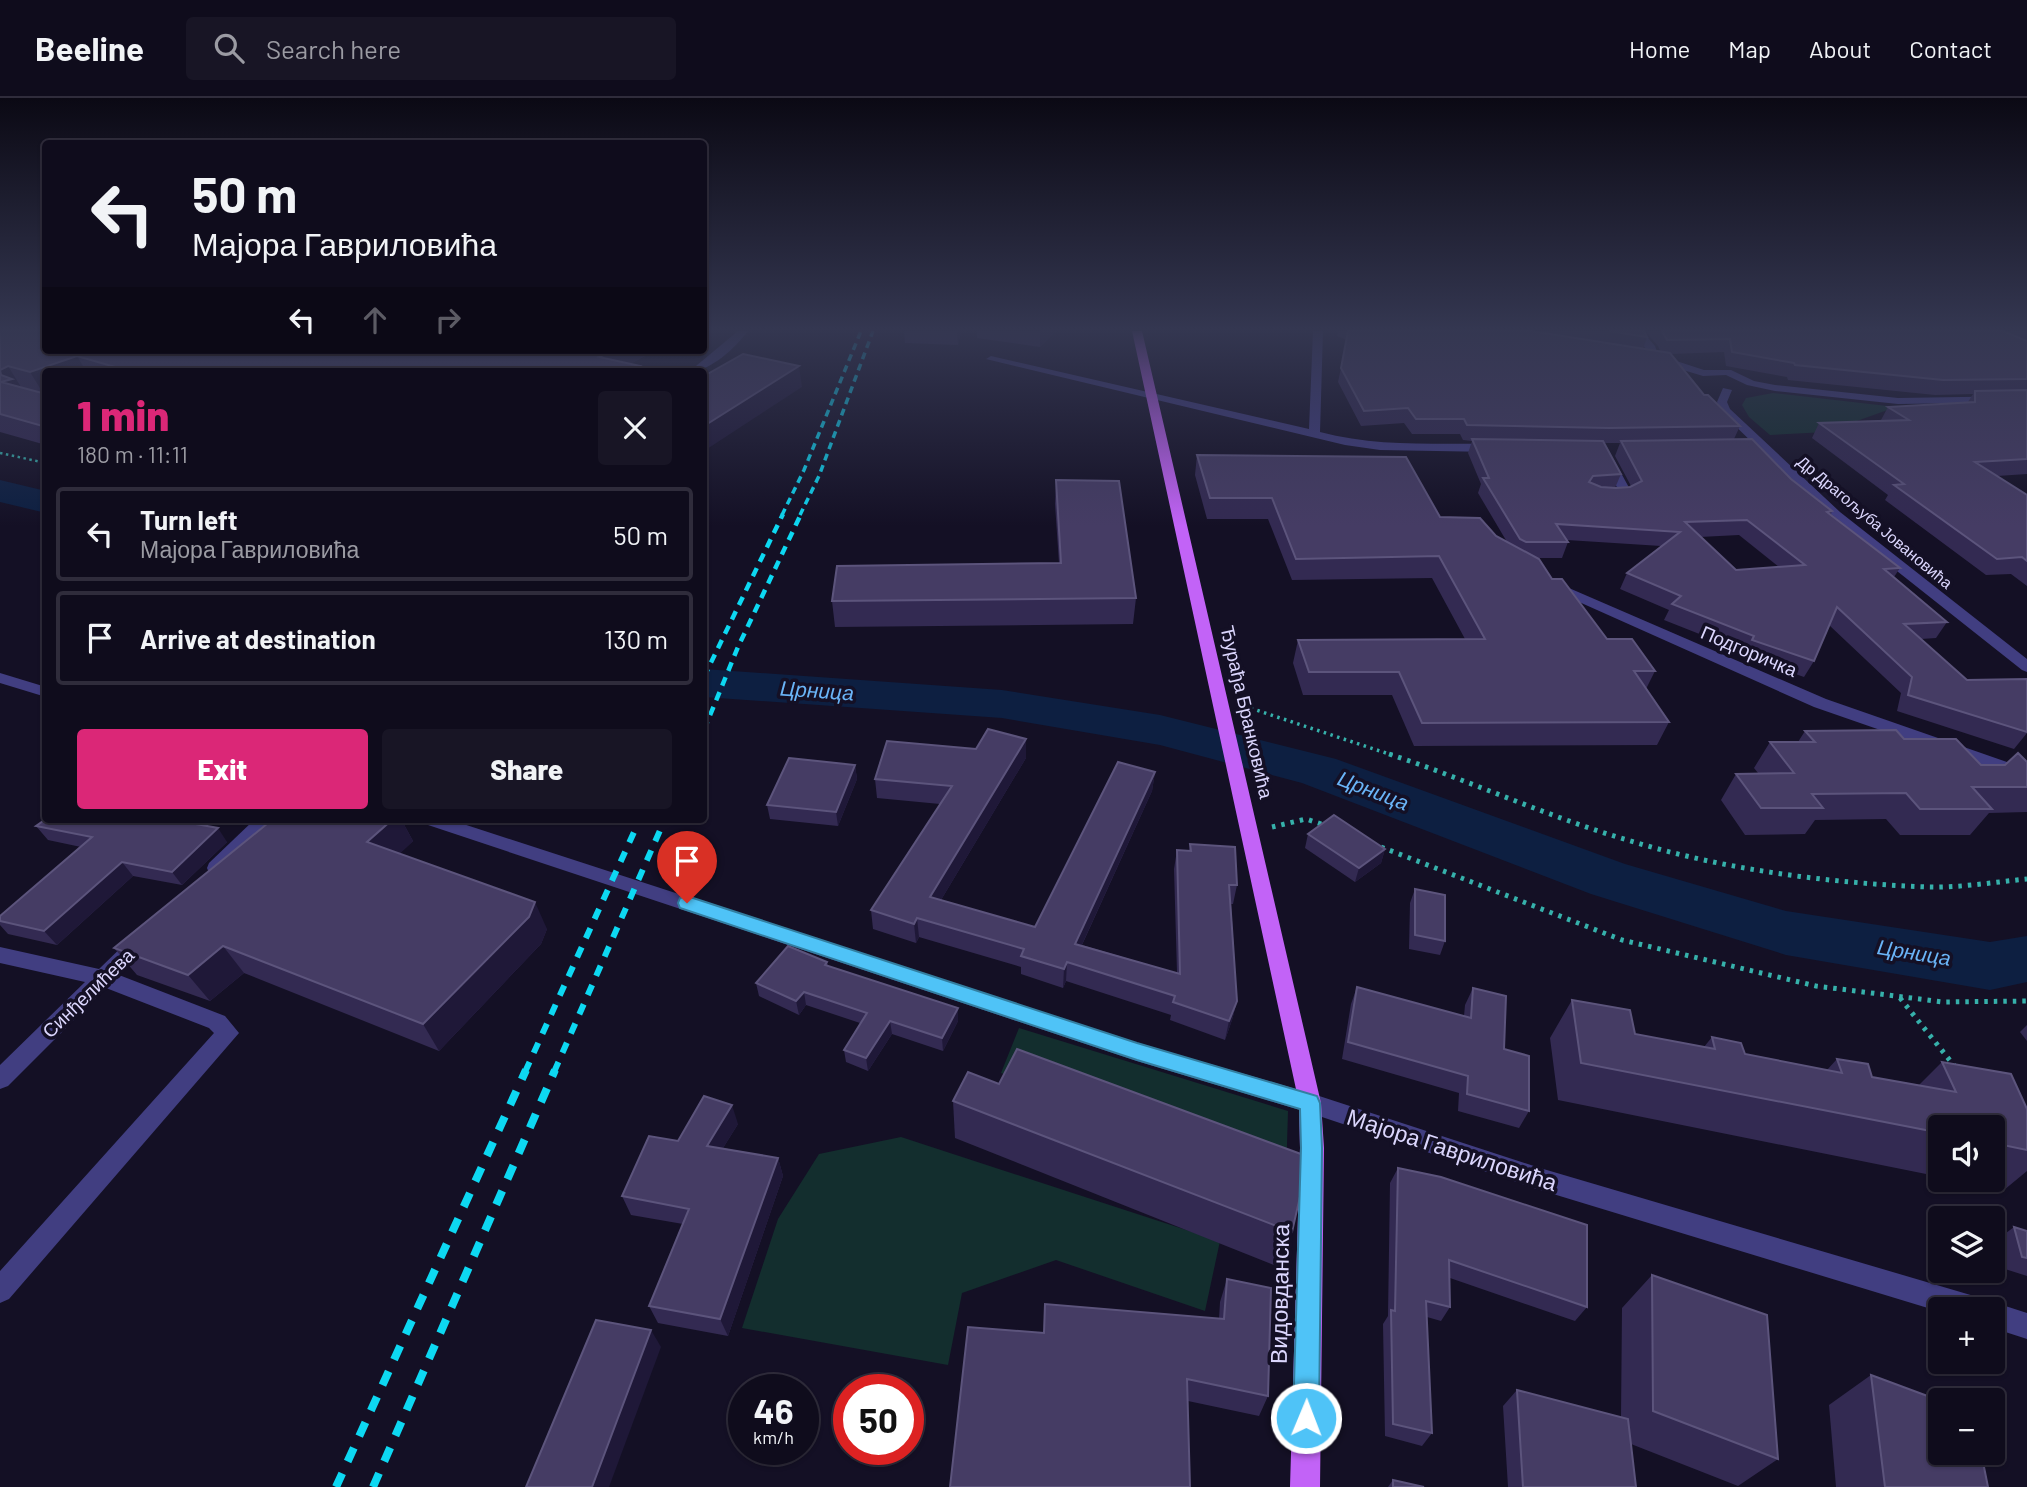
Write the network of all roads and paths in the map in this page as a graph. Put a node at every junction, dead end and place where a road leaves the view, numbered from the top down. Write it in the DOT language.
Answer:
graph roads {
  1 [pos="1152,396"];
  2 [pos="1315,396"];
  3 [pos="1720,396"];
  4 [pos="1856,396"];
  5 [pos="2027,399"];
  6 [pos="1314,434"];
  7 [pos="1501,448"];
  8 [pos="1616,450"];
  9 [pos="0,453"];
  10 [pos="42,462"];
  11 [pos="1592,495"];
  12 [pos="1540,579"];
  13 [pos="2027,667"];
  14 [pos="0,678"];
  15 [pos="42,691"];
  16 [pos="1221,698"];
  17 [pos="2027,775"];
  18 [pos="262,823"];
  19 [pos="440,823"];
  20 [pos="1249,825"];
  21 [pos="1332,828"];
  22 [pos="1370,843"];
  23 [pos="2027,879"];
  24 [pos="199,885"];
  25 [pos="151,932"];
  26 [pos="0,955"];
  27 [pos="103,978"];
  28 [pos="1900,997"];
  29 [pos="2027,1001"];
  30 [pos="1958,1070"];
  31 [pos="0,1079"];
  32 [pos="1310,1103"];
  33 [pos="0,1290"];
  34 [pos="1934,1297"];
  35 [pos="2005,1319"];
  36 [pos="2027,1326"];
  37 [pos="1305,1487"];
  1 -- 6 [label="street"];
  1 -- 16 [label="main road, Ђурађа Бранковића"];
  2 -- 6 [label="street"];
  3 -- 13 [label="street, Др Драгољуба Јовановића"];
  4 -- 5 [label="street"];
  6 -- 7 [label="street"];
  8 -- 11 [label="street"];
  9 -- 10 [label="path"];
  12 -- 17 [label="street, Подгоричка"];
  14 -- 15 [label="street"];
  16 -- 20 [label="main road, Ђурађа Бранковића"];
  16 -- 23 [label="path"];
  18 -- 24 [label="street"];
  19 -- 32 [label="street, Мајора Гавриловића"];
  20 -- 21 [label="path"];
  20 -- 32 [label="main road, Ђурађа Бранковића"];
  22 -- 28 [label="path"];
  25 -- 27 [label="street, Синђелићева"];
  26 -- 27 [label="street"];
  27 -- 31 [label="street, Синђелићева"];
  27 -- 33 [label="street"];
  28 -- 29 [label="path"];
  28 -- 30 [label="path"];
  32 -- 34 [label="street, Мајора Гавриловића"];
  32 -- 37 [label="main road, Видовданска"];
  35 -- 36 [label="street"];
}
